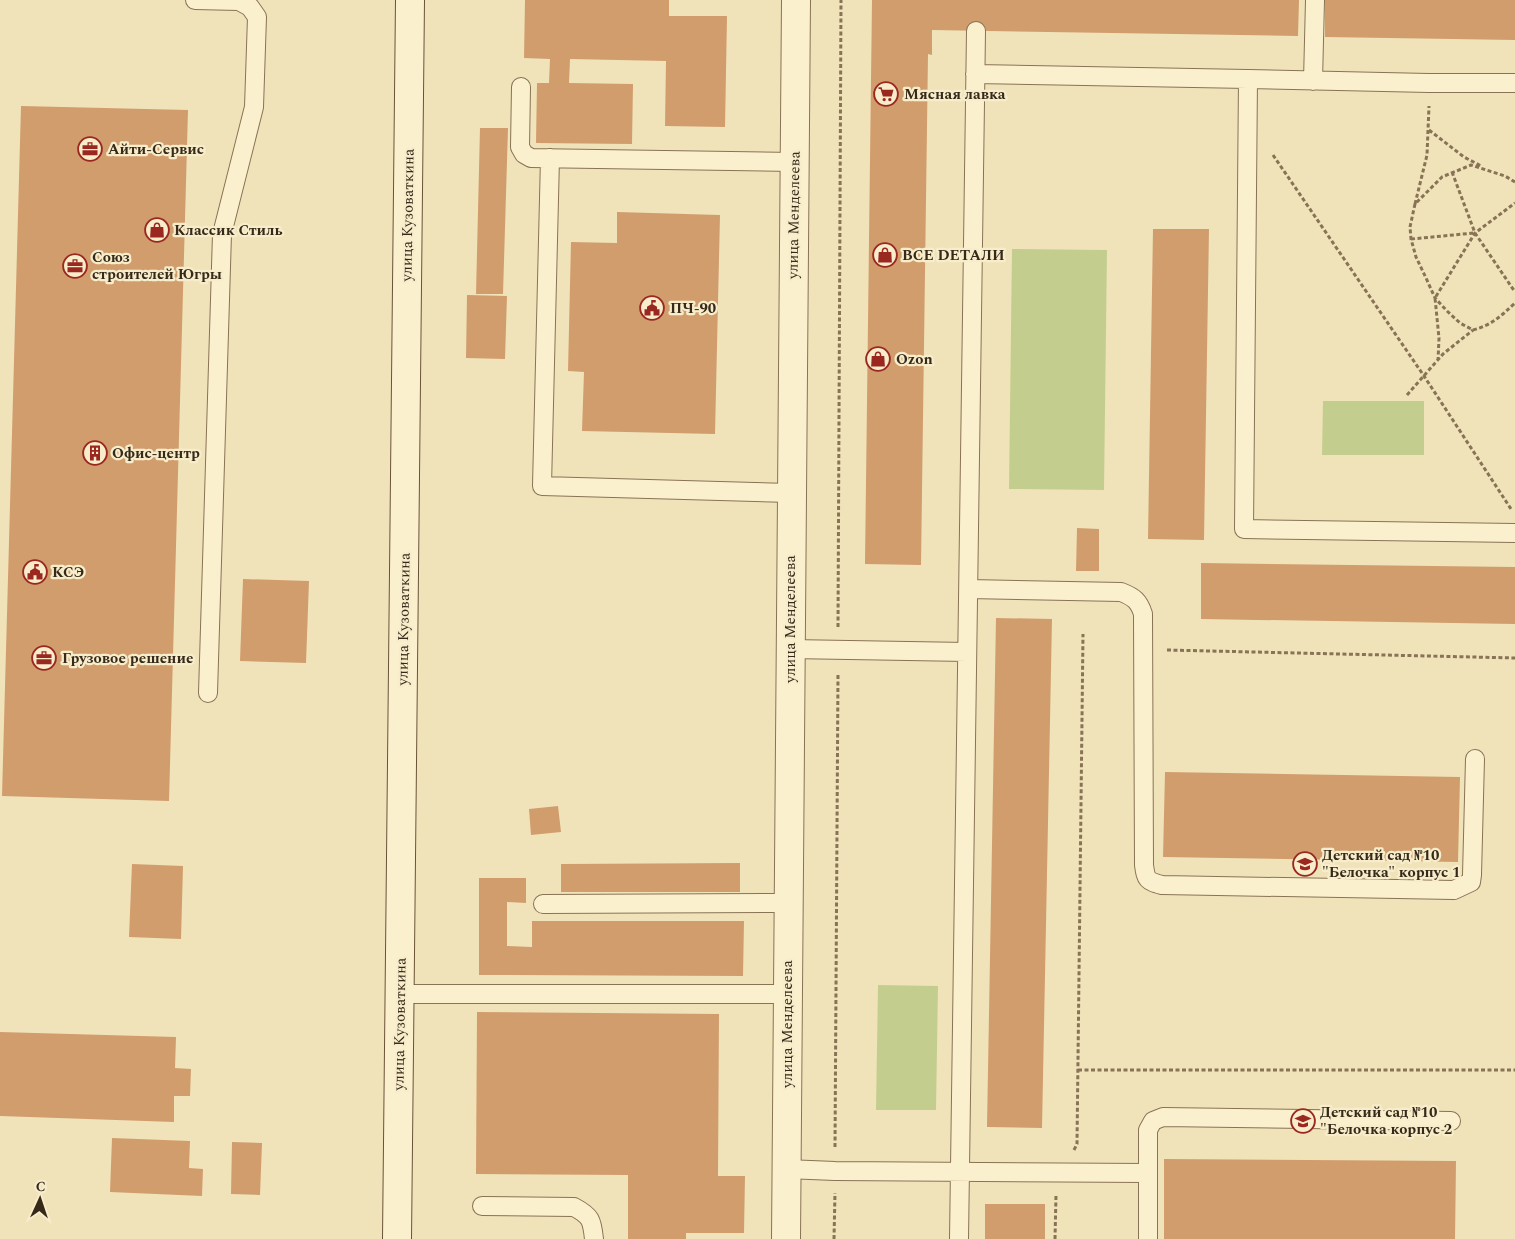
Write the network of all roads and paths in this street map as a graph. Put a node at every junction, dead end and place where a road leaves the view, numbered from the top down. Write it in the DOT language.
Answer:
graph roads {
  1 [pos="195,0"];
  2 [pos="410,0"];
  3 [pos="796,0"];
  4 [pos="841,0"];
  5 [pos="1315,0"];
  6 [pos="976,31"];
  7 [pos="975,74"];
  8 [pos="1248,79"];
  9 [pos="1313,81"];
  10 [pos="1429,83"];
  11 [pos="1515,84"];
  12 [pos="521,87"];
  13 [pos="1248,118"];
  14 [pos="1428,129"];
  15 [pos="550,158"];
  16 [pos="794,162"];
  17 [pos="1489,170"];
  18 [pos="1452,172"];
  19 [pos="1515,182"];
  20 [pos="1515,202"];
  21 [pos="1415,204"];
  22 [pos="1475,233"];
  23 [pos="1411,239"];
  24 [pos="1515,292"];
  25 [pos="1435,298"];
  26 [pos="1514,304"];
  27 [pos="1473,330"];
  28 [pos="1438,361"];
  29 [pos="1424,376"];
  30 [pos="1407,395"];
  31 [pos="791,493"];
  32 [pos="1515,516"];
  33 [pos="1515,533"];
  34 [pos="969,590"];
  35 [pos="1083,634"];
  36 [pos="790,649"];
  37 [pos="838,650"];
  38 [pos="1159,650"];
  39 [pos="967,652"];
  40 [pos="1515,658"];
  41 [pos="208,693"];
  42 [pos="1475,759"];
  43 [pos="543,904"];
  44 [pos="788,904"];
  45 [pos="400,994"];
  46 [pos="787,994"];
  47 [pos="1515,1070"];
  48 [pos="1451,1121"];
  49 [pos="786,1169"];
  50 [pos="835,1171"];
  51 [pos="960,1172"];
  52 [pos="1148,1173"];
  53 [pos="482,1206"];
  54 [pos="397,1239"];
  55 [pos="594,1239"];
  56 [pos="786,1239"];
  57 [pos="834,1239"];
  58 [pos="959,1239"];
  59 [pos="1148,1239"];
  1 -- 41 [label="lane"];
  2 -- 45 [label="street, улица Кузоваткина"];
  3 -- 16 [label="street, улица Менделеева"];
  4 -- 37 [label="path"];
  5 -- 9 [label="lane"];
  6 -- 7 [label="lane"];
  7 -- 8 [label="lane"];
  7 -- 34 [label="lane"];
  8 -- 9 [label="lane"];
  8 -- 13 [label="lane"];
  9 -- 10 [label="lane"];
  10 -- 11 [label="lane"];
  10 -- 14 [label="path"];
  12 -- 15 [label="lane"];
  13 -- 29 [label="path"];
  13 -- 33 [label="lane"];
  14 -- 17 [label="path"];
  14 -- 21 [label="path"];
  15 -- 16 [label="lane"];
  15 -- 31 [label="lane"];
  16 -- 31 [label="street, улица Менделеева"];
  17 -- 18 [label="path"];
  17 -- 19 [label="path"];
  18 -- 21 [label="path"];
  18 -- 22 [label="path"];
  20 -- 22 [label="path"];
  21 -- 23 [label="path"];
  22 -- 23 [label="path"];
  22 -- 24 [label="path"];
  22 -- 25 [label="path"];
  23 -- 25 [label="path"];
  25 -- 27 [label="path"];
  25 -- 28 [label="path"];
  26 -- 27 [label="path"];
  27 -- 28 [label="path"];
  28 -- 29 [label="path"];
  29 -- 30 [label="path"];
  29 -- 32 [label="path"];
  31 -- 36 [label="street, улица Менделеева"];
  34 -- 39 [label="lane"];
  34 -- 42 [label="lane"];
  35 -- 47 [label="path"];
  36 -- 37 [label="lane"];
  36 -- 44 [label="street, улица Менделеева"];
  37 -- 39 [label="lane"];
  37 -- 50 [label="path"];
  38 -- 40 [label="path"];
  39 -- 51 [label="lane"];
  43 -- 44 [label="lane"];
  44 -- 46 [label="street, улица Менделеева"];
  45 -- 46 [label="lane"];
  45 -- 54 [label="street, улица Кузоваткина"];
  46 -- 49 [label="street, улица Менделеева"];
  48 -- 52 [label="lane"];
  49 -- 50 [label="lane"];
  49 -- 56 [label="street, улица Менделеева"];
  50 -- 51 [label="lane"];
  50 -- 57 [label="path"];
  51 -- 52 [label="lane"];
  51 -- 58 [label="lane"];
  52 -- 59 [label="lane"];
  53 -- 55 [label="lane"];
}
